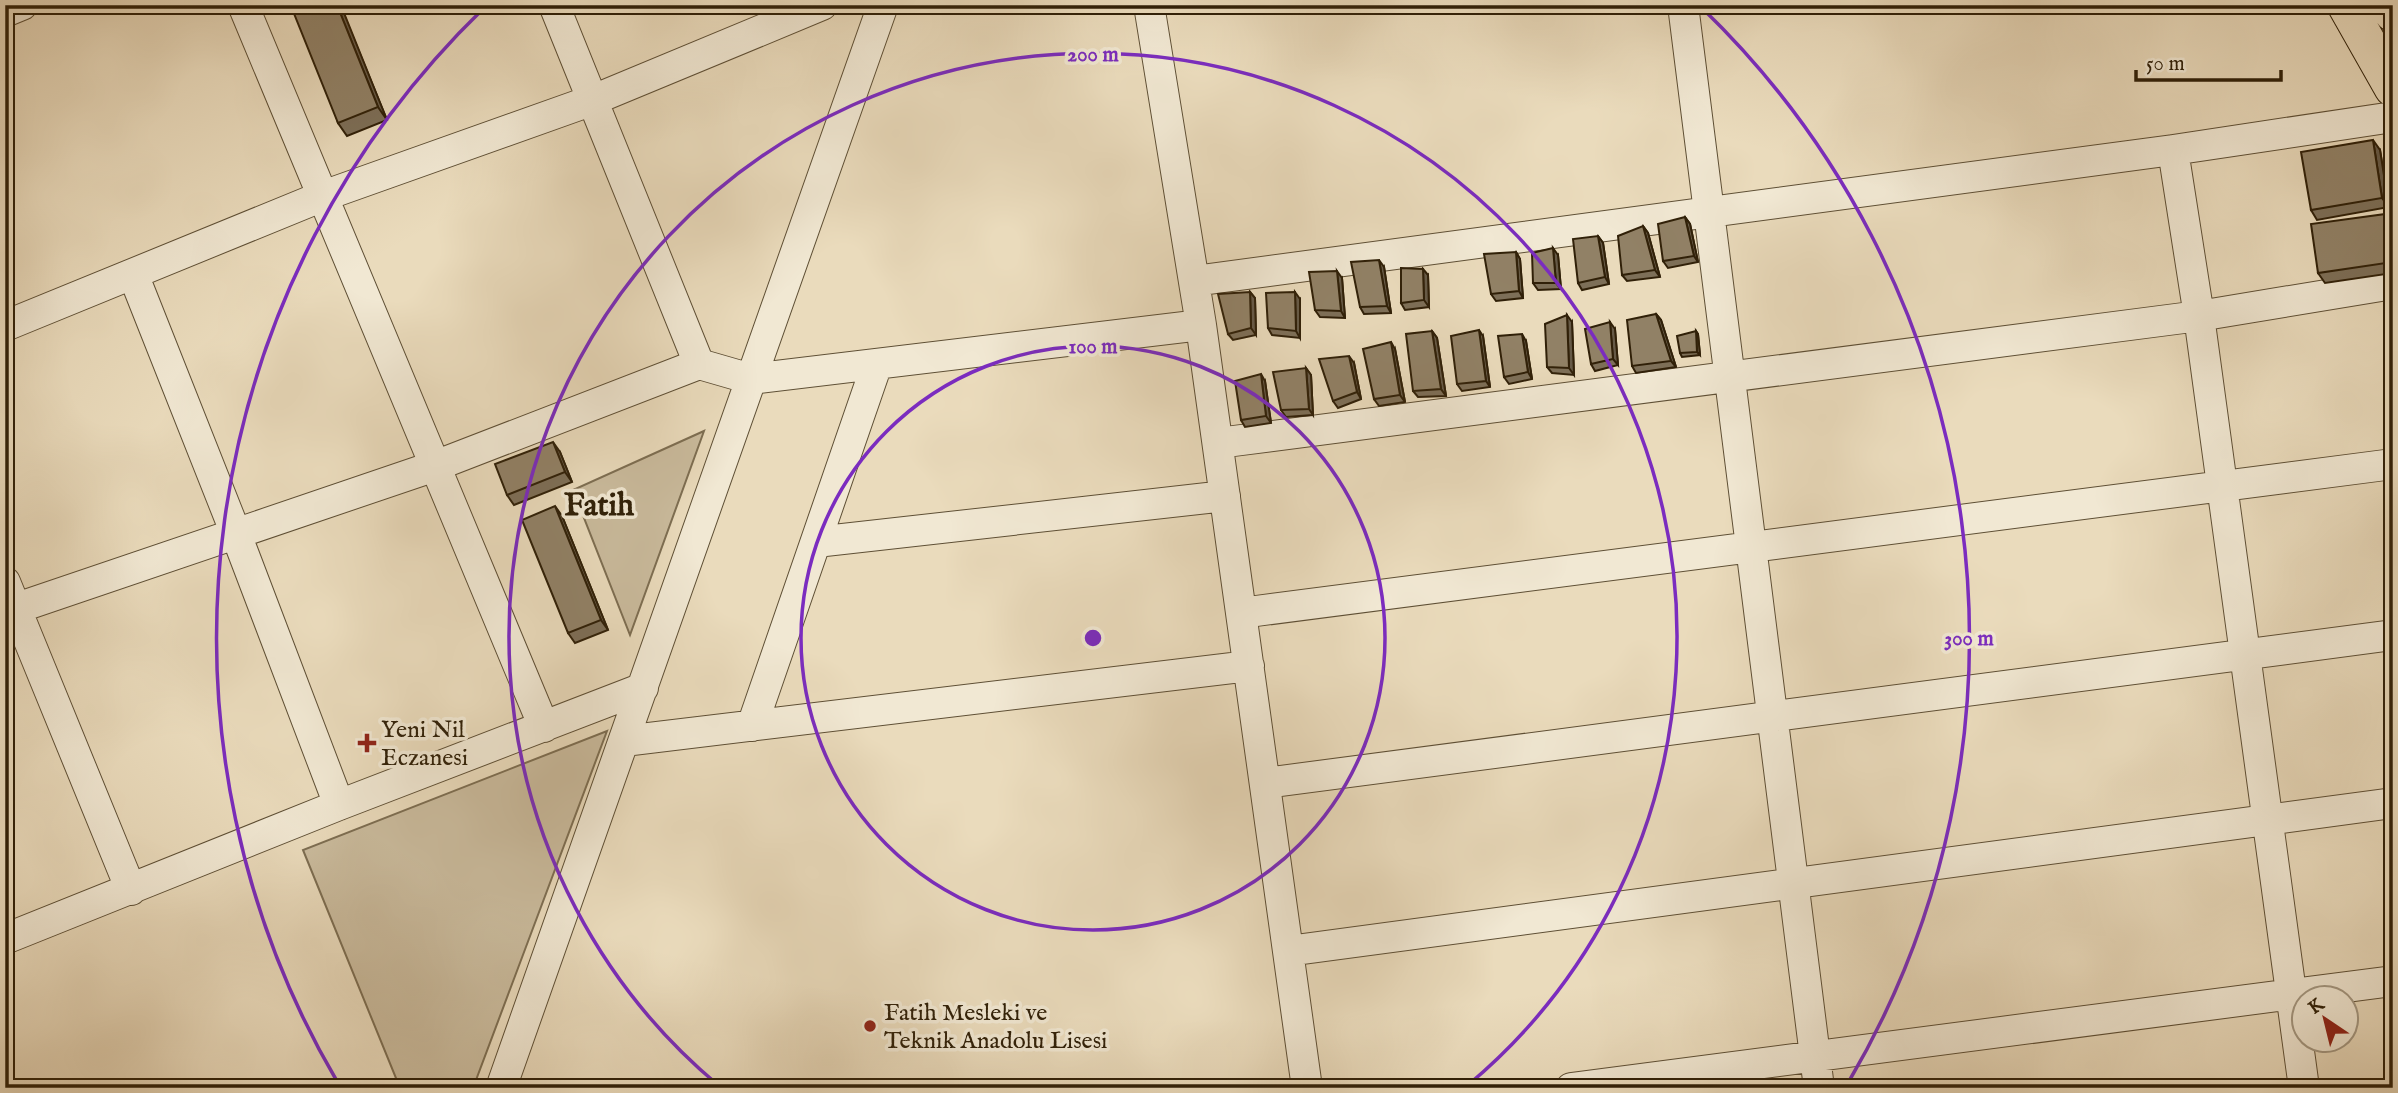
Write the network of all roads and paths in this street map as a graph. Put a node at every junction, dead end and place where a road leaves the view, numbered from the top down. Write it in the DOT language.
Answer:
graph roads {
  1 [pos="22,5"];
  2 [pos="243,5"];
  3 [pos="554,5"];
  4 [pos="822,5"];
  5 [pos="883,5"];
  6 [pos="1149,5"];
  7 [pos="1683,5"];
  8 [pos="2346,5"];
  9 [pos="2388,5"];
  10 [pos="5,12"];
  11 [pos="2393,13"];
  12 [pos="2393,88"];
  13 [pos="593,100"];
  14 [pos="2393,117"];
  15 [pos="2173,150"];
  16 [pos="323,196"];
  17 [pos="1709,211"];
  18 [pos="133,274"];
  19 [pos="1194,281"];
  20 [pos="2393,284"];
  21 [pos="2199,316"];
  22 [pos="1201,325"];
  23 [pos="5,326"];
  24 [pos="699,364"];
  25 [pos="877,364"];
  26 [pos="1730,377"];
  27 [pos="751,379"];
  28 [pos="1218,443"];
  29 [pos="2393,464"];
  30 [pos="435,466"];
  31 [pos="2221,485"];
  32 [pos="1225,496"];
  33 [pos="236,534"];
  34 [pos="816,542"];
  35 [pos="1751,547"];
  36 [pos="13,611"];
  37 [pos="1241,613"];
  38 [pos="2393,635"];
  39 [pos="2245,655"];
  40 [pos="1249,666"];
  41 [pos="643,688"];
  42 [pos="1772,716"];
  43 [pos="752,726"];
  44 [pos="544,727"];
  45 [pos="624,741"];
  46 [pos="1265,783"];
  47 [pos="2393,803"];
  48 [pos="339,805"];
  49 [pos="2266,821"];
  50 [pos="1793,882"];
  51 [pos="131,890"];
  52 [pos="5,939"];
  53 [pos="1288,951"];
  54 [pos="2393,981"];
  55 [pos="2360,985"];
  56 [pos="2290,995"];
  57 [pos="2299,1054"];
  58 [pos="1815,1056"];
  59 [pos="501,1088"];
  60 [pos="1307,1088"];
  61 [pos="1571,1088"];
  62 [pos="1819,1088"];
  63 [pos="2304,1088"];
  1 -- 10 [label="street"];
  2 -- 16 [label="street"];
  3 -- 13 [label="street"];
  4 -- 13 [label="street"];
  5 -- 27 [label="street"];
  6 -- 19 [label="street"];
  7 -- 17 [label="street"];
  8 -- 12 [label="main road"];
  9 -- 11 [label="main road"];
  13 -- 16 [label="street"];
  13 -- 24 [label="street"];
  14 -- 15 [label="street"];
  15 -- 17 [label="street"];
  15 -- 21 [label="street"];
  16 -- 18 [label="street"];
  16 -- 30 [label="street"];
  17 -- 19 [label="street"];
  17 -- 26 [label="street"];
  18 -- 23 [label="street"];
  18 -- 33 [label="street"];
  19 -- 22 [label="street"];
  20 -- 21 [label="street"];
  21 -- 26 [label="street"];
  21 -- 31 [label="street"];
  22 -- 25 [label="street"];
  22 -- 28 [label="street"];
  24 -- 27 [label="street"];
  24 -- 30 [label="street"];
  25 -- 27 [label="street"];
  25 -- 34 [label="street"];
  26 -- 28 [label="street"];
  26 -- 35 [label="street"];
  27 -- 41 [label="street"];
  28 -- 32 [label="street"];
  29 -- 31 [label="street"];
  30 -- 33 [label="street"];
  30 -- 44 [label="street"];
  31 -- 35 [label="street"];
  31 -- 39 [label="street"];
  32 -- 34 [label="street"];
  32 -- 37 [label="street"];
  33 -- 36 [label="street"];
  33 -- 48 [label="street"];
  34 -- 43 [label="street"];
  35 -- 37 [label="street"];
  35 -- 42 [label="street"];
  36 -- 51 [label="street"];
  37 -- 40 [label="street"];
  38 -- 39 [label="street"];
  39 -- 42 [label="street"];
  39 -- 49 [label="street"];
  40 -- 43 [label="street"];
  40 -- 46 [label="street"];
  41 -- 44 [label="street"];
  41 -- 45 [label="street"];
  42 -- 46 [label="street"];
  42 -- 50 [label="street"];
  43 -- 45 [label="street"];
  44 -- 48 [label="street"];
  45 -- 59 [label="street"];
  46 -- 53 [label="street"];
  47 -- 49 [label="street"];
  48 -- 51 [label="street"];
  49 -- 50 [label="street"];
  49 -- 56 [label="street"];
  50 -- 53 [label="street"];
  50 -- 58 [label="street"];
  51 -- 52 [label="street"];
  53 -- 60 [label="street"];
  54 -- 55 [label="street"];
  56 -- 58 [label="street"];
  57 -- 63 [label="street"];
  58 -- 61 [label="street"];
  58 -- 62 [label="street"];
}
